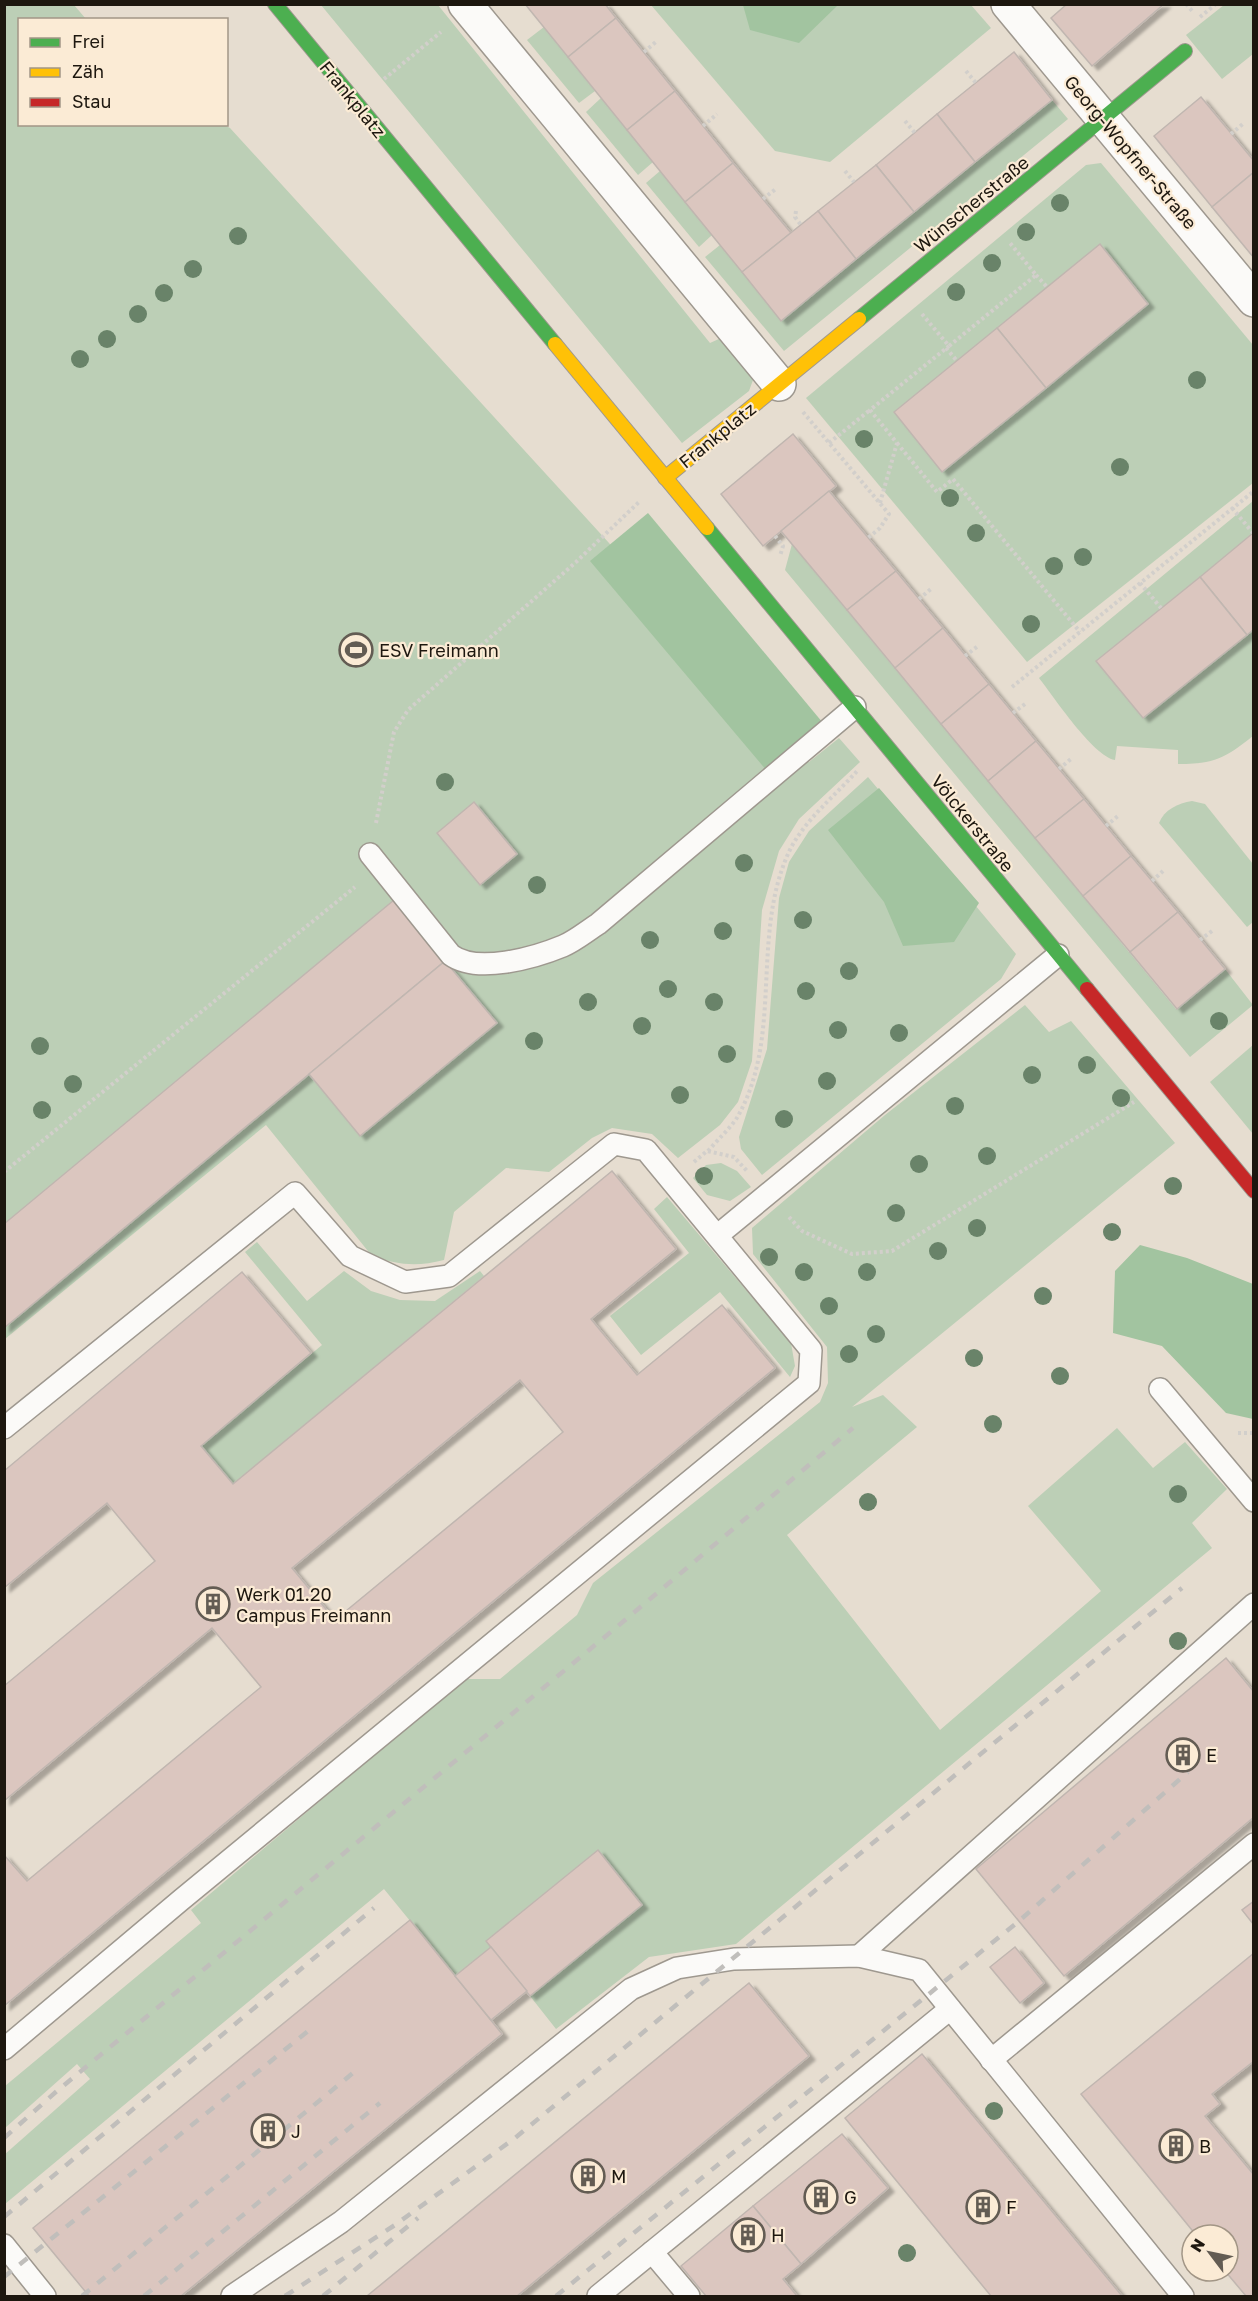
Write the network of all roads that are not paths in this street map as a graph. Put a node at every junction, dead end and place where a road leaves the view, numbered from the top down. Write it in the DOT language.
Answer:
graph roads {
  1 [pos="275,4"];
  2 [pos="1008,4"];
  3 [pos="456,16"];
  4 [pos="1185,51"];
  5 [pos="1103,119"];
  6 [pos="1254,300"];
  7 [pos="779,384"];
  8 [pos="665,477"];
  9 [pos="855,707"];
  10 [pos="370,854"];
  11 [pos="1058,955"];
  12 [pos="1254,1191"];
  13 [pos="718,1235"];
  14 [pos="1160,1389"];
  15 [pos="4,1428"];
  16 [pos="1254,1501"];
  17 [pos="1254,1604"];
  18 [pos="1254,1844"];
  19 [pos="859,1956"];
  20 [pos="950,2009"];
  21 [pos="4,2049"];
  22 [pos="992,2060"];
  23 [pos="4,2245"];
  24 [pos="652,2252"];
  25 [pos="45,2296"];
  26 [pos="232,2296"];
  27 [pos="598,2296"];
  28 [pos="689,2296"];
  29 [pos="1183,2296"];
  1 -- 8 [label="street, Frankplatz"];
  2 -- 5 [label="street, Georg-Wopfner-Straße"];
  3 -- 7 [label="street"];
  4 -- 5 [label="street, Wünscherstraße"];
  5 -- 6 [label="street, Georg-Wopfner-Straße"];
  5 -- 7 [label="street, Wünscherstraße"];
  7 -- 8 [label="street, Frankplatz"];
  8 -- 9 [label="street, Völckerstraße"];
  9 -- 10 [label="lane"];
  9 -- 11 [label="street, Völckerstraße"];
  11 -- 12 [label="street, Völckerstraße"];
  11 -- 13 [label="lane"];
  13 -- 15 [label="lane"];
  13 -- 21 [label="lane"];
  14 -- 16 [label="lane"];
  17 -- 19 [label="lane"];
  18 -- 22 [label="lane"];
  19 -- 20 [label="lane"];
  19 -- 26 [label="lane"];
  20 -- 22 [label="lane"];
  20 -- 24 [label="lane"];
  22 -- 29 [label="lane"];
  23 -- 25 [label="lane"];
  24 -- 27 [label="lane"];
  24 -- 28 [label="lane"];
}
